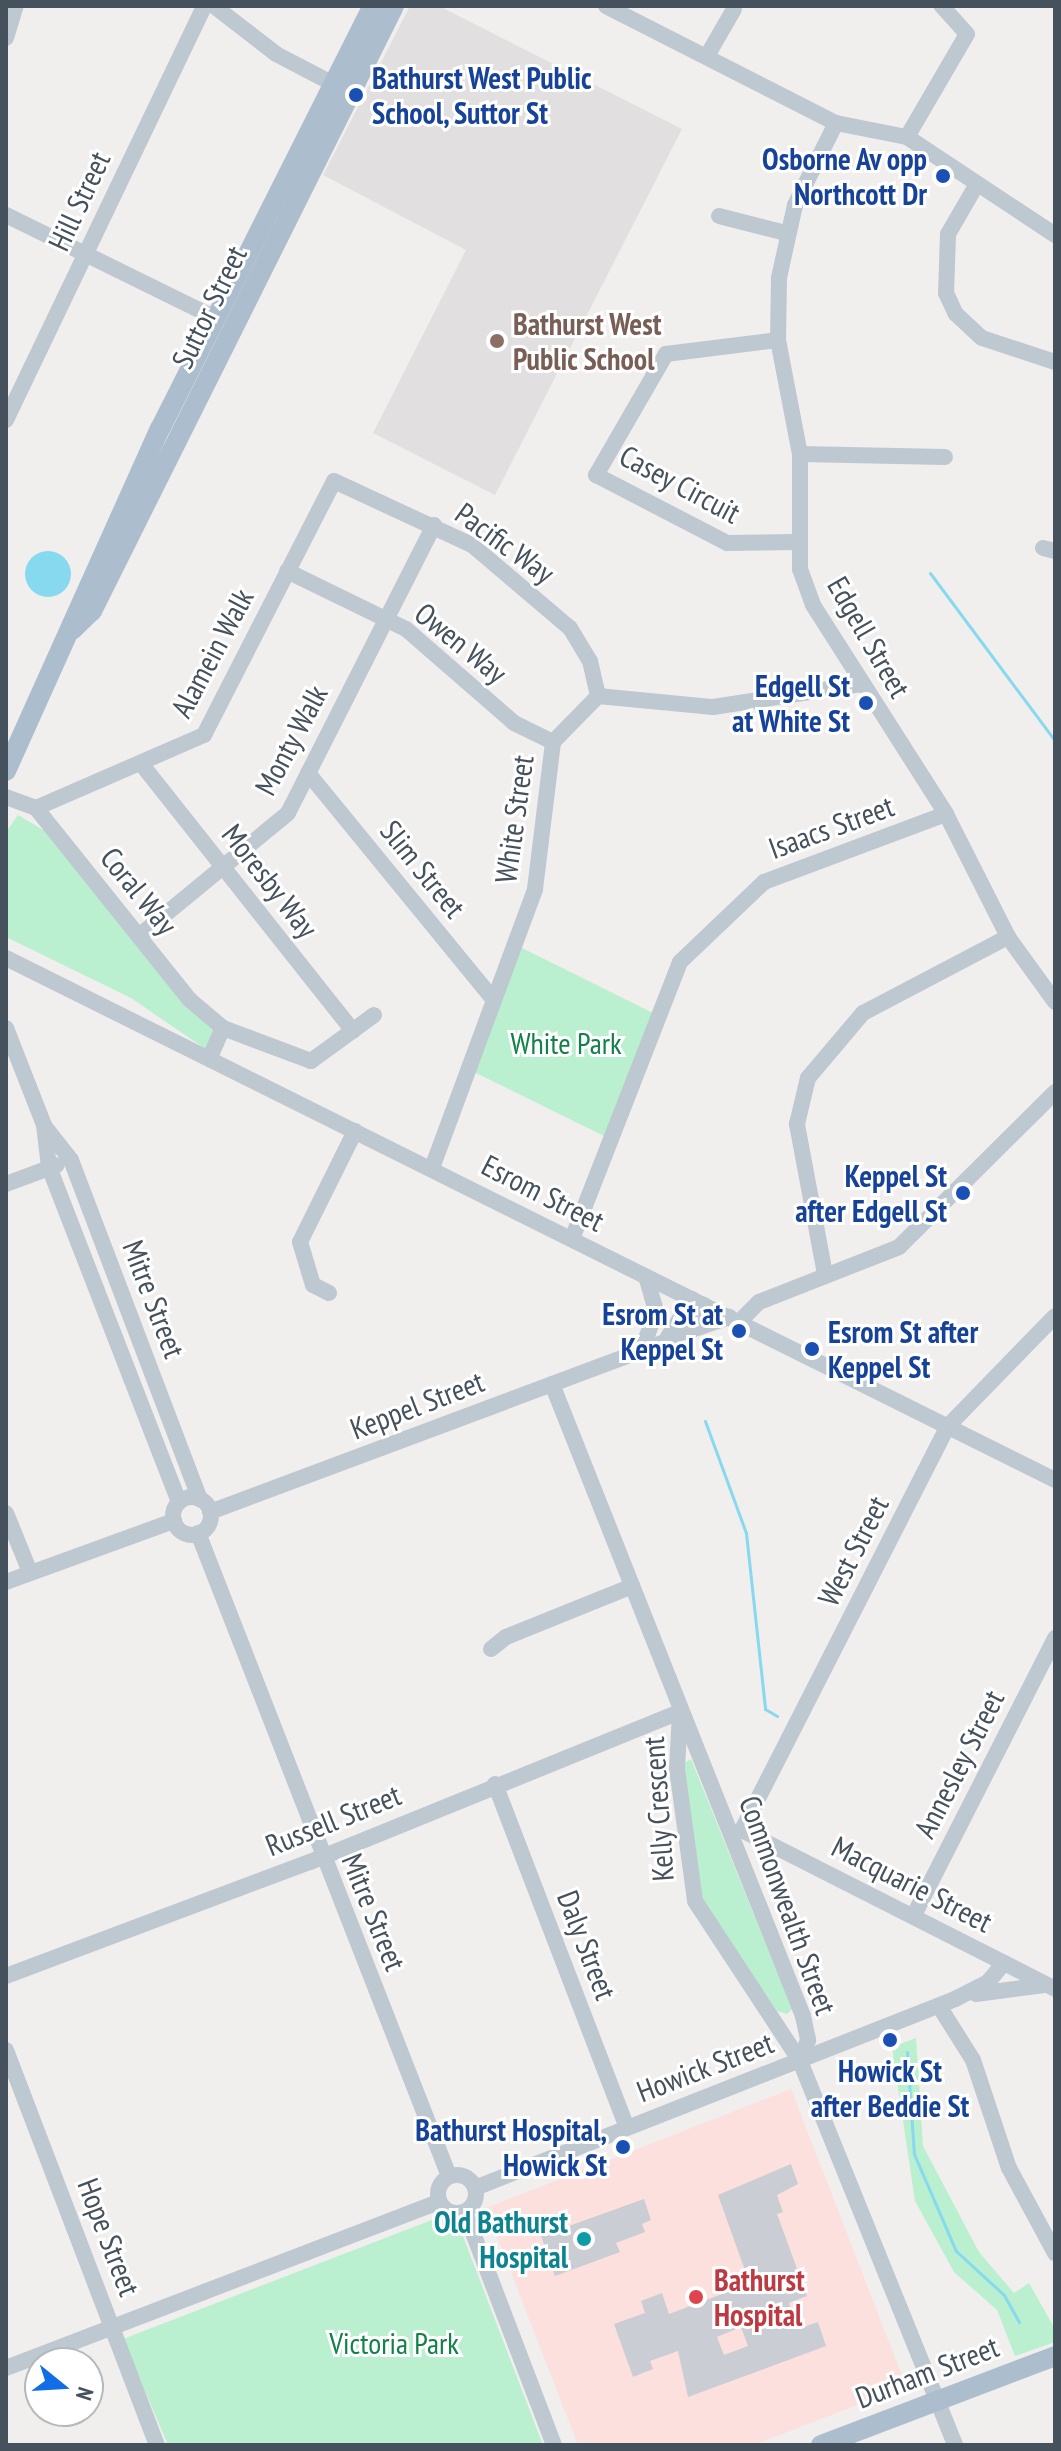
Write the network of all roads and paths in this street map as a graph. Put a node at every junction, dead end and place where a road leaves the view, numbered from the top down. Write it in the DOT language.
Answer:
graph roads {
  1 [pos="16,6"];
  2 [pos="204,6"];
  3 [pos="214,6"];
  4 [pos="373,6"];
  5 [pos="394,6"];
  6 [pos="942,6"];
  7 [pos="610,7"];
  8 [pos="734,9"];
  9 [pos="6,38"];
  10 [pos="707,56"];
  11 [pos="342,88"];
  12 [pos="836,123"];
  13 [pos="907,137"];
  14 [pos="977,184"];
  15 [pos="6,215"];
  16 [pos="719,216"];
  17 [pos="786,233"];
  18 [pos="1055,235"];
  19 [pos="85,254"];
  20 [pos="215,318"];
  21 [pos="778,340"];
  22 [pos="1055,362"];
  23 [pos="12,391"];
  24 [pos="6,420"];
  25 [pos="800,454"];
  26 [pos="945,457"];
  27 [pos="334,481"];
  28 [pos="434,525"];
  29 [pos="796,542"];
  30 [pos="287,571"];
  31 [pos="386,619"];
  32 [pos="72,630"];
  33 [pos="862,684"];
  34 [pos="598,696"];
  35 [pos="553,742"];
  36 [pos="143,766"];
  37 [pos="6,771"];
  38 [pos="308,773"];
  39 [pos="6,797"];
  40 [pos="36,808"];
  41 [pos="946,814"];
  42 [pos="223,866"];
  43 [pos="139,936"];
  44 [pos="1008,937"];
  45 [pos="6,958"];
  46 [pos="494,1000"];
  47 [pos="1055,1002"];
  48 [pos="374,1015"];
  49 [pos="6,1028"];
  50 [pos="223,1028"];
  51 [pos="353,1031"];
  52 [pos="210,1057"];
  53 [pos="1055,1092"];
  54 [pos="44,1125"];
  55 [pos="355,1131"];
  56 [pos="71,1160"];
  57 [pos="49,1167"];
  58 [pos="432,1168"];
  59 [pos="6,1184"];
  60 [pos="572,1239"];
  61 [pos="825,1274"];
  62 [pos="646,1277"];
  63 [pos="329,1293"];
  64 [pos="699,1302"];
  65 [pos="1055,1316"];
  66 [pos="734,1319"];
  67 [pos="686,1332"];
  68 [pos="668,1337"];
  69 [pos="643,1347"];
  70 [pos="552,1384"];
  71 [pos="948,1426"];
  72 [pos="1055,1480"];
  73 [pos="179,1502"];
  74 [pos="205,1506"];
  75 [pos="6,1513"];
  76 [pos="174,1521"];
  77 [pos="198,1533"];
  78 [pos="30,1572"];
  79 [pos="6,1582"];
  80 [pos="632,1586"];
  81 [pos="1055,1638"];
  82 [pos="491,1649"];
  83 [pos="680,1712"];
  84 [pos="495,1784"];
  85 [pos="738,1832"];
  86 [pos="322,1856"];
  87 [pos="914,1915"];
  88 [pos="979,1950"];
  89 [pos="1009,1965"];
  90 [pos="6,1976"];
  91 [pos="980,1986"];
  92 [pos="1053,1987"];
  93 [pos="998,1990"];
  94 [pos="955,1999"];
  95 [pos="939,2006"];
  96 [pos="803,2016"];
  97 [pos="783,2027"];
  98 [pos="6,2050"];
  99 [pos="800,2061"];
  100 [pos="626,2126"];
  101 [pos="449,2176"];
  102 [pos="475,2188"];
  103 [pos="439,2202"];
  104 [pos="465,2212"];
  105 [pos="1055,2253"];
  106 [pos="113,2327"];
  107 [pos="1055,2356"];
  108 [pos="6,2368"];
  109 [pos="935,2401"];
  110 [pos="157,2445"];
  111 [pos="554,2445"];
  112 [pos="821,2445"];
  113 [pos="955,2445"];
  1 -- 9 [label="street"];
  2 -- 19 [label="street, Hill Street"];
  3 -- 11 [label="street"];
  4 -- 11 [label="main road, Suttor Street"];
  5 -- 11 [label="main road, Suttor Street"];
  6 -- 13 [label="street"];
  7 -- 10 [label="street"];
  8 -- 10 [label="street"];
  10 -- 12 [label="street"];
  11 -- 20 [label="main road, Suttor Street"];
  11 -- 32 [label="main road, Suttor Street"];
  12 -- 13 [label="street"];
  12 -- 17 [label="street, Edgell Street"];
  13 -- 14 [label="street"];
  14 -- 18 [label="street"];
  14 -- 22 [label="street"];
  15 -- 19 [label="street"];
  16 -- 17 [label="street"];
  17 -- 21 [label="street, Edgell Street"];
  19 -- 20 [label="street"];
  19 -- 23 [label="street, Hill Street"];
  20 -- 32 [label="main road, Suttor Street"];
  21 -- 25 [label="street, Edgell Street"];
  21 -- 29 [label="street, Casey Circuit"];
  23 -- 24 [label="street, Hill Street"];
  25 -- 26 [label="street"];
  25 -- 29 [label="street, Edgell Street"];
  27 -- 28 [label="street, Pacific Way"];
  27 -- 30 [label="street, Alamein Walk"];
  28 -- 31 [label="street, Monty Walk"];
  28 -- 34 [label="street, Pacific Way"];
  29 -- 33 [label="street, Edgell Street"];
  30 -- 31 [label="street, Owen Way"];
  30 -- 36 [label="street, Alamein Walk"];
  31 -- 35 [label="street, Owen Way"];
  31 -- 38 [label="street, Monty Walk"];
  32 -- 37 [label="main road, Suttor Street"];
  33 -- 34 [label="street"];
  33 -- 41 [label="street, Edgell Street"];
  34 -- 35 [label="street, White Street"];
  35 -- 46 [label="street, White Street"];
  36 -- 40 [label="street, Alamein Walk"];
  36 -- 42 [label="street, Moresby Way"];
  38 -- 42 [label="street, Monty Walk"];
  38 -- 46 [label="street, Slim Street"];
  39 -- 40 [label="street"];
  40 -- 43 [label="street, Coral Way"];
  41 -- 44 [label="street, Edgell Street"];
  41 -- 60 [label="street, Isaacs Street"];
  42 -- 43 [label="street, Monty Walk"];
  42 -- 51 [label="street, Moresby Way"];
  43 -- 50 [label="street, Coral Way"];
  44 -- 47 [label="street, Edgell Street"];
  44 -- 61 [label="street"];
  45 -- 52 [label="street, Esrom Street"];
  46 -- 58 [label="street, White Street"];
  48 -- 51 [label="street, Coral Way"];
  49 -- 54 [label="street, Mitre Street"];
  50 -- 51 [label="street, Coral Way"];
  50 -- 52 [label="street"];
  52 -- 55 [label="street, Esrom Street"];
  53 -- 61 [label="street, Keppel Street"];
  54 -- 56 [label="street, Mitre Street"];
  54 -- 57 [label="street, Mitre Street"];
  55 -- 58 [label="street, Esrom Street"];
  55 -- 63 [label="street"];
  56 -- 57 [label="street"];
  56 -- 74 [label="street, Mitre Street"];
  57 -- 59 [label="street"];
  57 -- 73 [label="street, Mitre Street"];
  58 -- 60 [label="street, Esrom Street"];
  60 -- 62 [label="street, Esrom Street"];
  61 -- 66 [label="street, Keppel Street"];
  62 -- 64 [label="street, Esrom Street"];
  62 -- 69 [label="street"];
  64 -- 66 [label="street, Esrom Street"];
  64 -- 67 [label="street"];
  64 -- 68 [label="street"];
  65 -- 71 [label="street, West Street"];
  66 -- 67 [label="street, Keppel Street"];
  66 -- 71 [label="street, Esrom Street"];
  67 -- 68 [label="street, Keppel Street"];
  68 -- 69 [label="street, Keppel Street"];
  69 -- 70 [label="street, Keppel Street"];
  70 -- 74 [label="street, Keppel Street"];
  70 -- 80 [label="street, Commonwealth Street"];
  71 -- 72 [label="street, Esrom Street"];
  71 -- 85 [label="street, West Street"];
  73 -- 74 [label="street, Keppel Street"];
  73 -- 76 [label="street"];
  74 -- 77 [label="street"];
  75 -- 78 [label="street"];
  76 -- 77 [label="street"];
  76 -- 78 [label="street"];
  77 -- 86 [label="street, Mitre Street"];
  78 -- 79 [label="street"];
  80 -- 82 [label="street"];
  80 -- 83 [label="street, Commonwealth Street"];
  81 -- 87 [label="street, Annesley Street"];
  83 -- 84 [label="street, Russell Street"];
  83 -- 85 [label="street, Commonwealth Street"];
  83 -- 97 [label="street, Kelly Crescent"];
  84 -- 86 [label="street, Russell Street"];
  84 -- 100 [label="street, Daly Street"];
  85 -- 87 [label="street, Macquarie Street"];
  85 -- 96 [label="street, Commonwealth Street"];
  86 -- 90 [label="street, Russell Street"];
  86 -- 101 [label="street, Mitre Street"];
  87 -- 88 [label="street, Macquarie Street"];
  88 -- 89 [label="street, Macquarie Street"];
  88 -- 91 [label="street"];
  89 -- 91 [label="street, Howick Street"];
  89 -- 92 [label="street, Macquarie Street"];
  89 -- 93 [label="street"];
  91 -- 94 [label="street, Howick Street"];
  92 -- 93 [label="street, Howick Street"];
  93 -- 94 [label="street, Howick Street"];
  94 -- 95 [label="street, Howick Street"];
  95 -- 99 [label="street, Howick Street"];
  95 -- 105 [label="street"];
  96 -- 97 [label="street"];
  96 -- 99 [label="street, Commonwealth Street"];
  97 -- 99 [label="street, Kelly Crescent"];
  98 -- 106 [label="street, Hope Street"];
  99 -- 100 [label="street, Howick Street"];
  99 -- 109 [label="street, Commonwealth Street"];
  100 -- 102 [label="street, Howick Street"];
  101 -- 102 [label="street"];
  101 -- 103 [label="street"];
  102 -- 104 [label="street"];
  103 -- 104 [label="street"];
  103 -- 106 [label="street"];
  104 -- 111 [label="street"];
  106 -- 108 [label="street"];
  106 -- 110 [label="street, Hope Street"];
  107 -- 109 [label="main road, Durham Street"];
  109 -- 112 [label="main road, Durham Street"];
  109 -- 113 [label="street, Commonwealth Street"];
}
